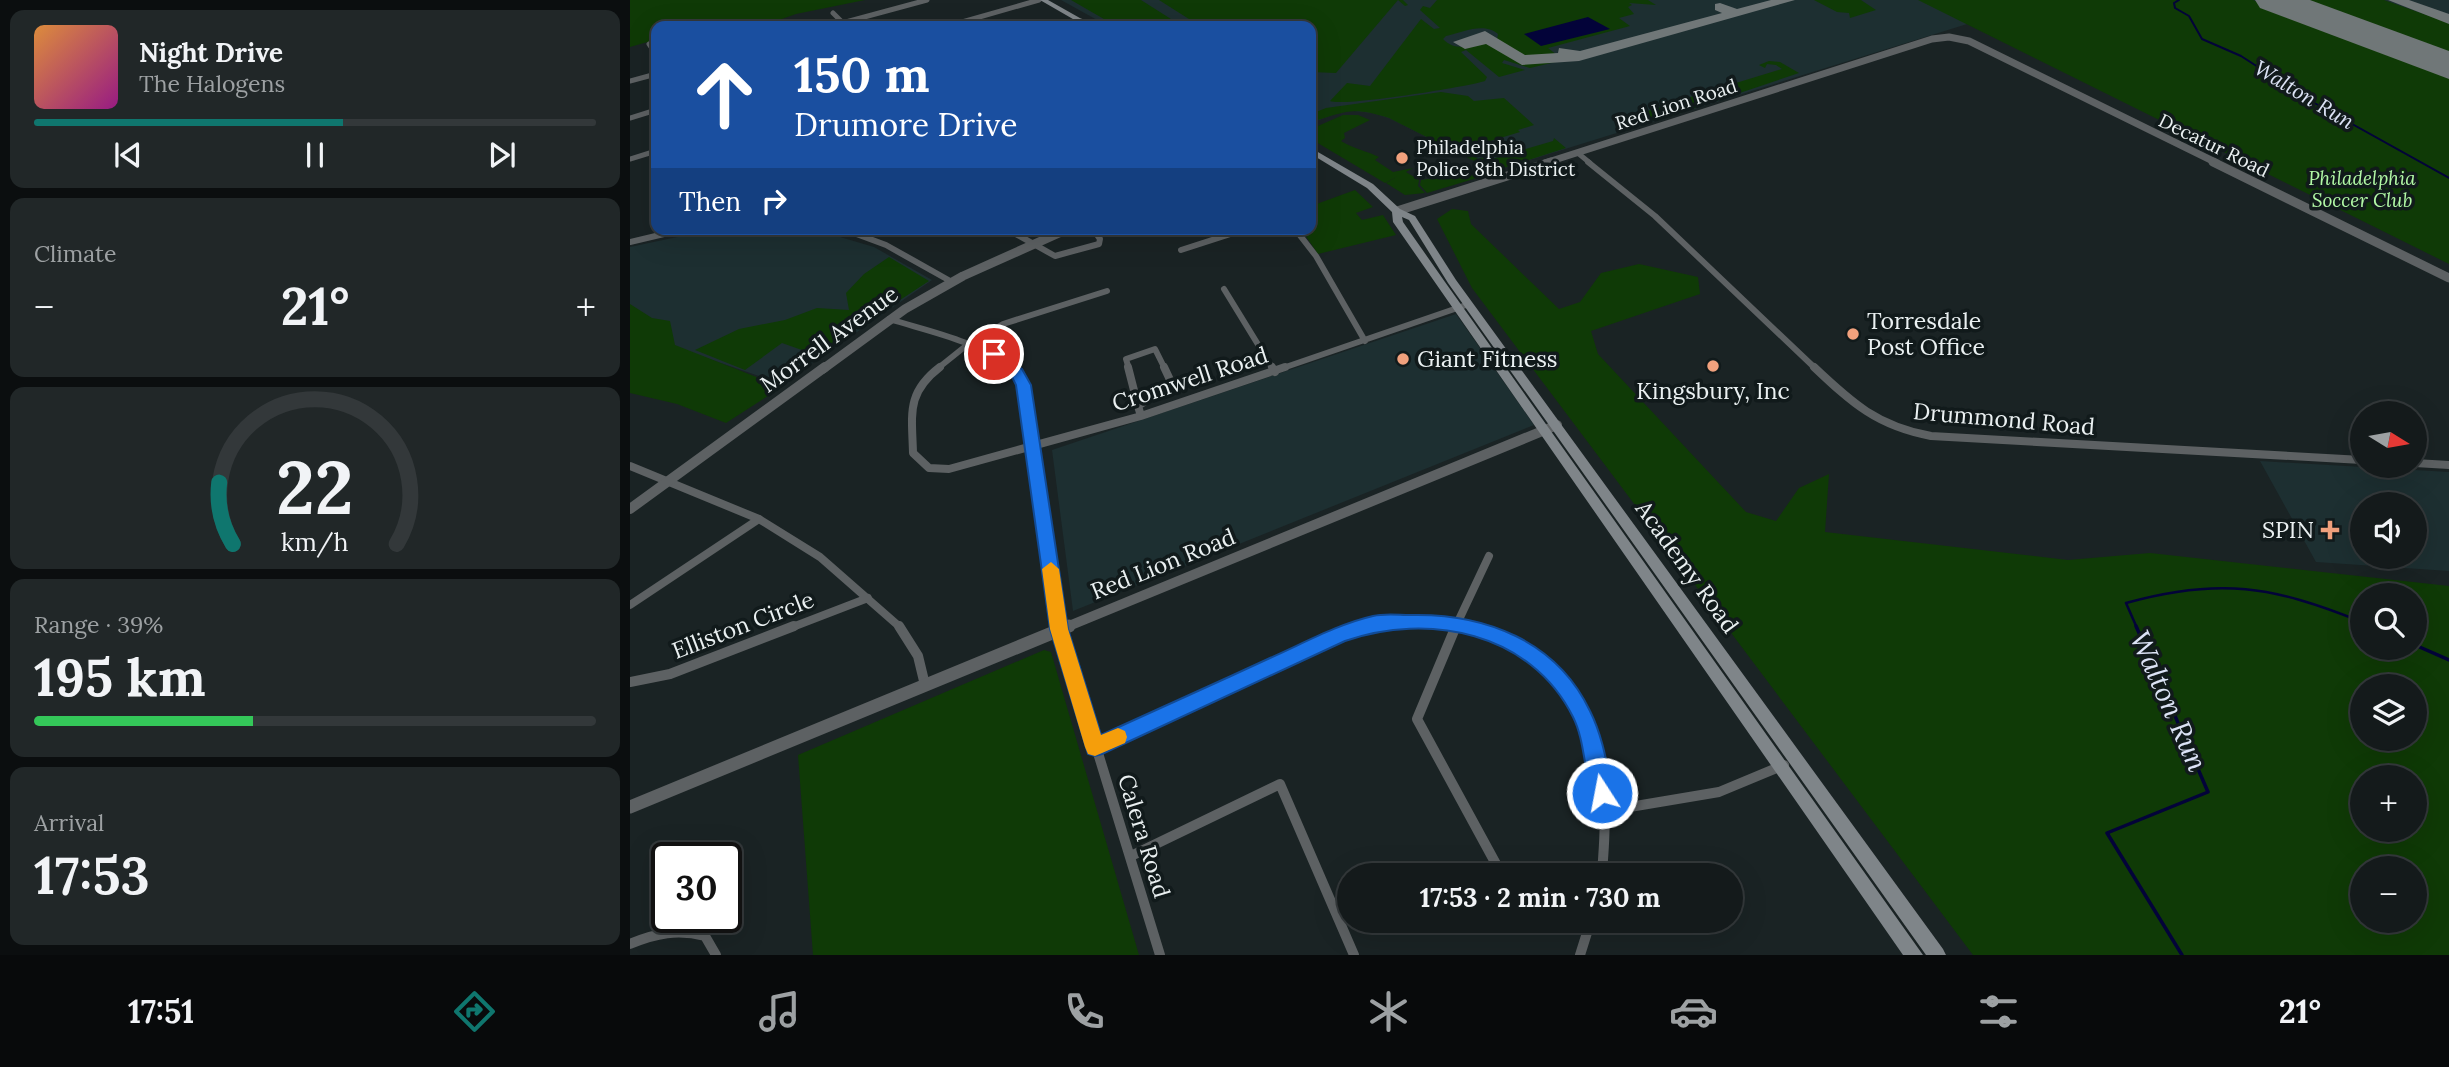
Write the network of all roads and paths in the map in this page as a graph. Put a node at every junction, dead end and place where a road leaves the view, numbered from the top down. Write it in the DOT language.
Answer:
graph roads {
  1 [pos="927,0"];
  2 [pos="1041,0"];
  3 [pos="833,13"];
  4 [pos="840,21"];
  5 [pos="857,21"];
  6 [pos="966,21"];
  7 [pos="1081,21"];
  8 [pos="1965,40"];
  9 [pos="649,44"];
  10 [pos="651,47"];
  11 [pos="651,75"];
  12 [pos="630,81"];
  13 [pos="651,112"];
  14 [pos="630,118"];
  15 [pos="651,152"];
  16 [pos="1316,154"];
  17 [pos="1579,154"];
  18 [pos="630,159"];
  19 [pos="1397,211"];
  20 [pos="660,235"];
  21 [pos="863,235"];
  22 [pos="1017,235"];
  23 [pos="1055,235"];
  24 [pos="1097,235"];
  25 [pos="1227,235"];
  26 [pos="1300,235"];
  27 [pos="630,242"];
  28 [pos="1033,245"];
  29 [pos="1181,250"];
  30 [pos="2449,278"];
  31 [pos="952,282"];
  32 [pos="1224,289"];
  33 [pos="1107,291"];
  34 [pos="1469,304"];
  35 [pos="1457,307"];
  36 [pos="889,319"];
  37 [pos="1364,341"];
  38 [pos="967,345"];
  39 [pos="1275,372"];
  40 [pos="1138,406"];
  41 [pos="1141,416"];
  42 [pos="1550,427"];
  43 [pos="1034,446"];
  44 [pos="2350,459"];
  45 [pos="2427,464"];
  46 [pos="2449,465"];
  47 [pos="630,466"];
  48 [pos="668,481"];
  49 [pos="630,509"];
  50 [pos="759,519"];
  51 [pos="1489,556"];
  52 [pos="868,598"];
  53 [pos="630,604"];
  54 [pos="1457,624"];
  55 [pos="1059,629"];
  56 [pos="630,682"];
  57 [pos="925,685"];
  58 [pos="1095,747"];
  59 [pos="1788,763"];
  60 [pos="630,807"];
  61 [pos="1606,811"];
  62 [pos="1130,856"];
  63 [pos="1495,863"];
  64 [pos="1603,863"];
  65 [pos="1587,933"];
  66 [pos="630,944"];
  67 [pos="716,955"];
  68 [pos="1160,955"];
  69 [pos="1354,955"];
  70 [pos="1580,955"];
  71 [pos="1914,955"];
  72 [pos="1937,955"];
  1 -- 5 [label="street"];
  2 -- 6 [label="street"];
  2 -- 7 [label="main road"];
  3 -- 4 [label="street"];
  8 -- 17 [label="street, Red Lion Road"];
  8 -- 30 [label="street, Decatur Road"];
  9 -- 10 [label="street"];
  11 -- 12 [label="street"];
  13 -- 14 [label="street"];
  15 -- 18 [label="street"];
  16 -- 19 [label="main road, Academy Road"];
  17 -- 19 [label="street, Red Lion Road"];
  17 -- 44 [label="street, Drummond Road"];
  19 -- 34 [label="main road, Academy Road"];
  19 -- 35 [label="main road, Academy Road"];
  20 -- 27 [label="street"];
  21 -- 31 [label="street"];
  22 -- 28 [label="street"];
  23 -- 28 [label="street, Morrell Avenue"];
  24 -- 28 [label="street"];
  25 -- 29 [label="street"];
  26 -- 37 [label="street"];
  28 -- 31 [label="street, Morrell Avenue"];
  31 -- 36 [label="street, Morrell Avenue"];
  32 -- 39 [label="street"];
  33 -- 38 [label="street"];
  34 -- 35 [label="street, Cromwell Road"];
  34 -- 42 [label="main road, Academy Road"];
  35 -- 37 [label="street, Cromwell Road"];
  35 -- 42 [label="main road, Academy Road"];
  36 -- 38 [label="street, Calera Road"];
  36 -- 48 [label="street, Morrell Avenue"];
  37 -- 39 [label="street, Cromwell Road"];
  38 -- 43 [label="street, Calera Road"];
  38 -- 43 [label="street, Cromwell Road"];
  39 -- 41 [label="street, Cromwell Road"];
  40 -- 40 [label="street"];
  40 -- 41 [label="street"];
  41 -- 43 [label="street, Cromwell Road"];
  42 -- 55 [label="street, Red Lion Road"];
  42 -- 59 [label="main road, Academy Road"];
  43 -- 55 [label="street, Calera Road"];
  45 -- 46 [label="street"];
  47 -- 48 [label="street"];
  48 -- 49 [label="street, Morrell Avenue"];
  48 -- 50 [label="street"];
  50 -- 52 [label="street"];
  50 -- 53 [label="street"];
  51 -- 54 [label="street"];
  52 -- 56 [label="street, Elliston Circle"];
  52 -- 57 [label="street"];
  54 -- 58 [label="street"];
  54 -- 61 [label="street"];
  54 -- 63 [label="street"];
  55 -- 57 [label="street, Red Lion Road"];
  55 -- 58 [label="street, Calera Road"];
  57 -- 60 [label="street, Red Lion Road"];
  58 -- 62 [label="street, Calera Road"];
  59 -- 61 [label="street"];
  59 -- 71 [label="main road, Academy Road"];
  59 -- 72 [label="main road, Academy Road"];
  61 -- 64 [label="street"];
  62 -- 68 [label="street, Calera Road"];
  62 -- 69 [label="street"];
  65 -- 70 [label="street"];
  66 -- 67 [label="street"];
}
